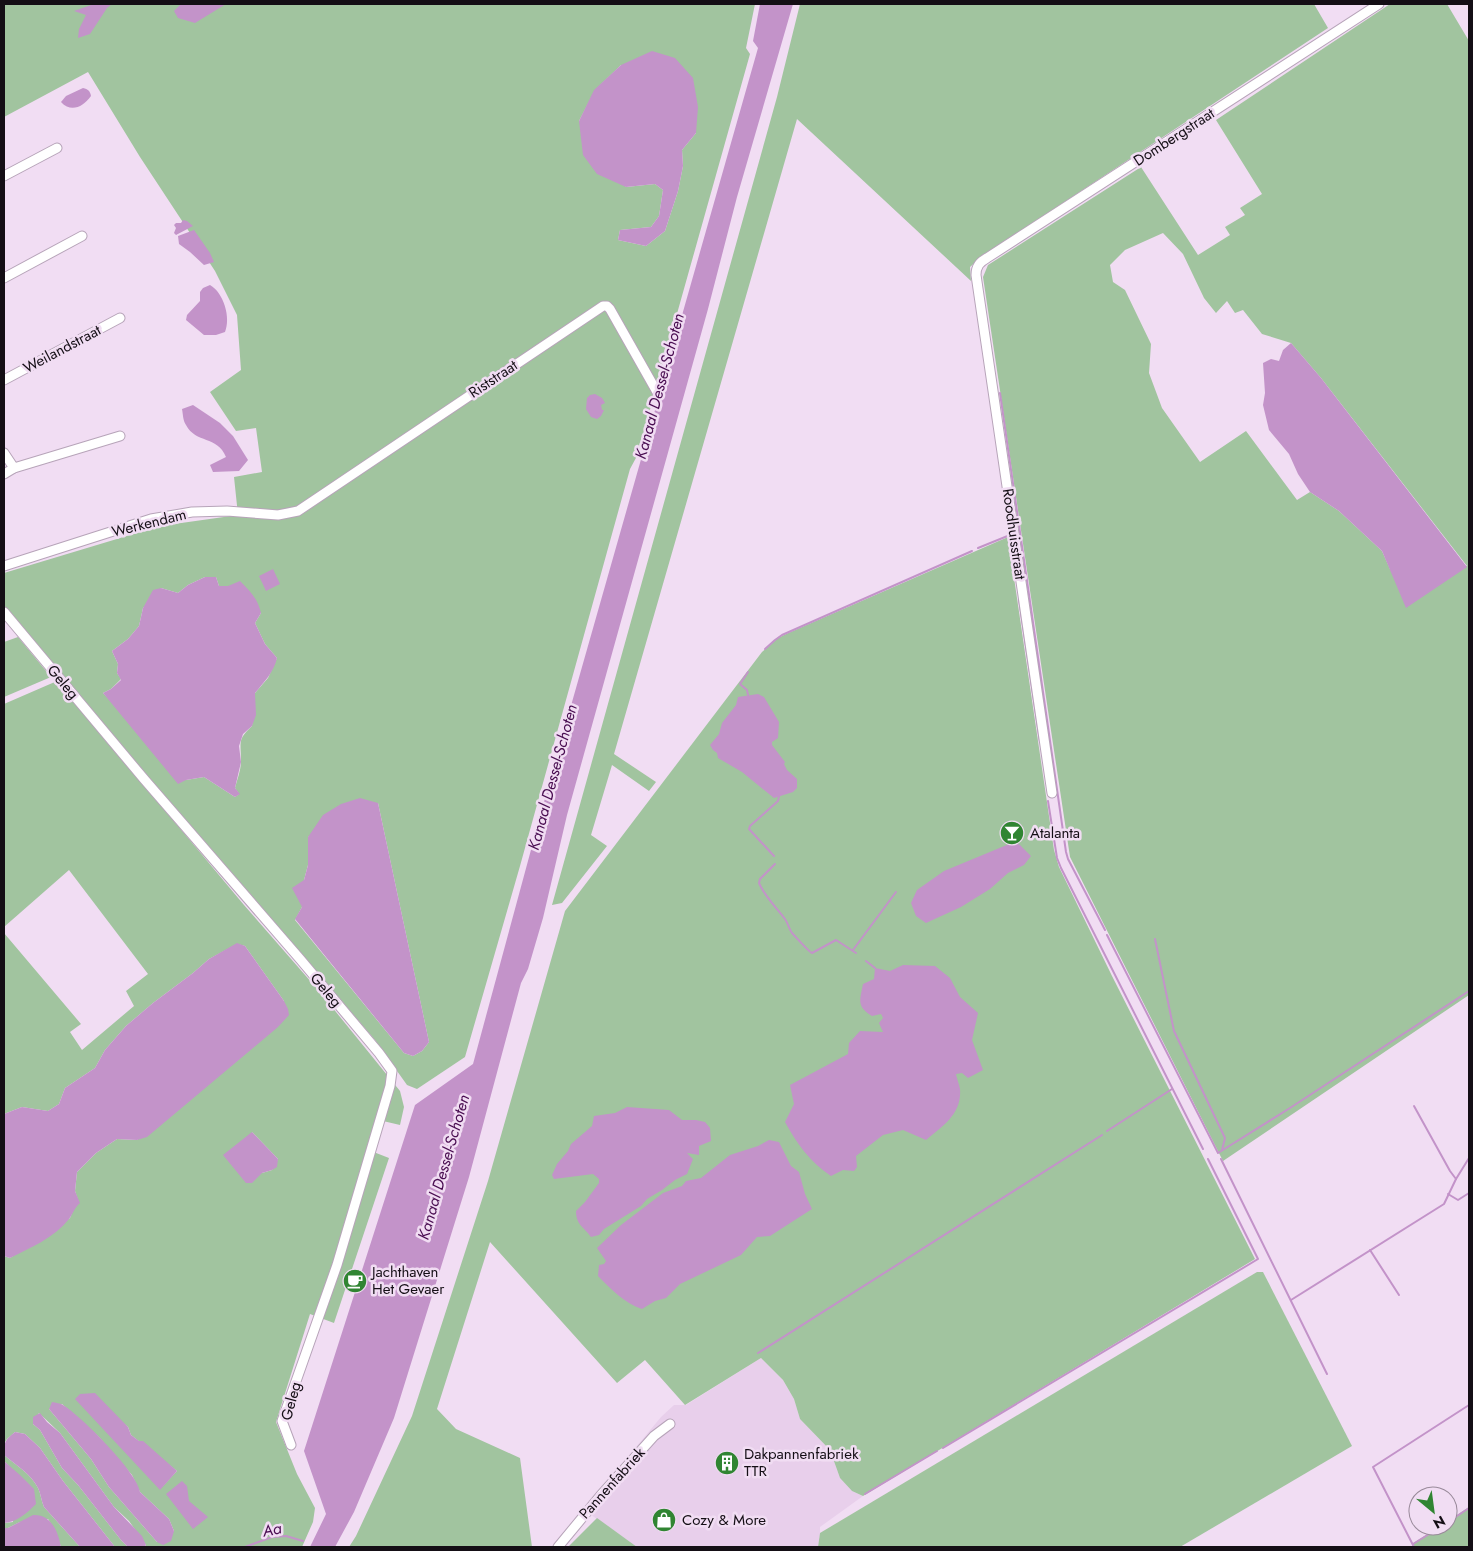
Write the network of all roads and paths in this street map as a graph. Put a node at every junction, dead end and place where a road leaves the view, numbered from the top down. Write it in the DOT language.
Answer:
graph roads {
  1 [pos="1379,4"];
  2 [pos="57,148"];
  3 [pos="4,176"];
  4 [pos="82,236"];
  5 [pos="976,275"];
  6 [pos="4,278"];
  7 [pos="120,318"];
  8 [pos="4,380"];
  9 [pos="657,392"];
  10 [pos="120,436"];
  11 [pos="4,453"];
  12 [pos="14,468"];
  13 [pos="4,474"];
  14 [pos="298,511"];
  15 [pos="4,566"];
  16 [pos="4,612"];
  17 [pos="1052,793"];
  18 [pos="670,1424"];
  19 [pos="291,1445"];
  20 [pos="558,1547"];
  1 -- 5 [label="street, Dombergstraat"];
  2 -- 3 [label="street"];
  4 -- 6 [label="street"];
  5 -- 17 [label="street, Roodhuisstraat"];
  7 -- 8 [label="street, Weilandstraat"];
  9 -- 14 [label="street, Riststraat"];
  10 -- 12 [label="street"];
  11 -- 12 [label="street"];
  12 -- 13 [label="street"];
  14 -- 15 [label="street, Werkendam"];
  16 -- 19 [label="street, Geleg"];
  18 -- 20 [label="street, Pannenfabriek"];
}
